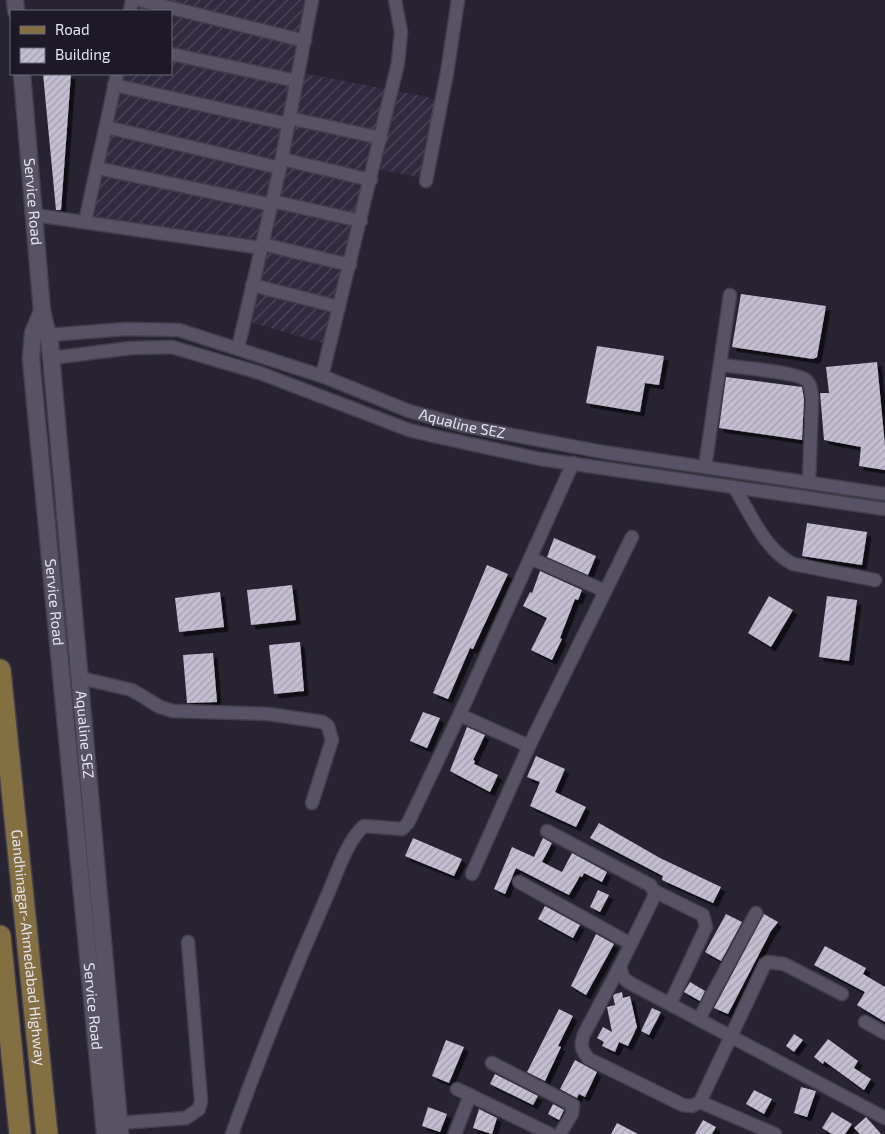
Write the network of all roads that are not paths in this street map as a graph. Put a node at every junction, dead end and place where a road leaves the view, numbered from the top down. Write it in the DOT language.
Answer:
graph roads {
  1 [pos="139,0"];
  2 [pos="312,0"];
  3 [pos="395,0"];
  4 [pos="458,0"];
  5 [pos="305,41"];
  6 [pos="172,54"];
  7 [pos="22,75"];
  8 [pos="116,79"];
  9 [pos="297,81"];
  10 [pos="289,121"];
  11 [pos="106,127"];
  12 [pos="381,138"];
  13 [pos="281,163"];
  14 [pos="97,168"];
  15 [pos="371,180"];
  16 [pos="426,181"];
  17 [pos="272,203"];
  18 [pos="34,216"];
  19 [pos="361,221"];
  20 [pos="85,222"];
  21 [pos="262,246"];
  22 [pos="350,265"];
  23 [pos="252,285"];
  24 [pos="730,295"];
  25 [pos="339,307"];
  26 [pos="42,311"];
  27 [pos="48,335"];
  28 [pos="238,348"];
  29 [pos="51,358"];
  30 [pos="720,365"];
  31 [pos="322,376"];
  32 [pos="573,464"];
  33 [pos="705,467"];
  34 [pos="809,481"];
  35 [pos="734,487"];
  36 [pos="885,494"];
  37 [pos="885,509"];
  38 [pos="632,537"];
  39 [pos="530,558"];
  40 [pos="875,580"];
  41 [pos="605,591"];
  42 [pos="0,670"];
  43 [pos="80,678"];
  44 [pos="460,715"];
  45 [pos="529,746"];
  46 [pos="312,803"];
  47 [pos="547,830"];
  48 [pos="472,874"];
  49 [pos="519,882"];
  50 [pos="654,891"];
  51 [pos="756,913"];
  52 [pos="0,936"];
  53 [pos="188,942"];
  54 [pos="631,944"];
  55 [pos="620,966"];
  56 [pos="842,994"];
  57 [pos="670,1004"];
  58 [pos="699,1019"];
  59 [pos="866,1022"];
  60 [pos="885,1033"];
  61 [pos="730,1034"];
  62 [pos="492,1063"];
  63 [pos="457,1089"];
  64 [pos="470,1095"];
  65 [pos="700,1102"];
  66 [pos="885,1118"];
  67 [pos="119,1129"];
  68 [pos="20,1134"];
  69 [pos="47,1134"];
  70 [pos="105,1134"];
  71 [pos="232,1134"];
  72 [pos="455,1134"];
  73 [pos="551,1134"];
  74 [pos="775,1134"];
  1 -- 5 [label="street"];
  2 -- 5 [label="street"];
  3 -- 12 [label="street"];
  4 -- 16 [label="street"];
  5 -- 9 [label="street"];
  6 -- 9 [label="street"];
  7 -- 18 [label="street, Service Road"];
  8 -- 10 [label="street"];
  8 -- 11 [label="street"];
  9 -- 10 [label="street"];
  10 -- 12 [label="street"];
  10 -- 13 [label="street"];
  11 -- 13 [label="street"];
  11 -- 14 [label="street"];
  12 -- 15 [label="street"];
  13 -- 15 [label="street"];
  13 -- 17 [label="street"];
  14 -- 17 [label="street"];
  14 -- 20 [label="street"];
  15 -- 19 [label="street"];
  17 -- 19 [label="street"];
  17 -- 21 [label="street"];
  18 -- 20 [label="street"];
  18 -- 26 [label="street, Service Road"];
  19 -- 22 [label="street"];
  20 -- 21 [label="street"];
  21 -- 22 [label="street"];
  21 -- 23 [label="street"];
  22 -- 25 [label="street"];
  23 -- 25 [label="street"];
  23 -- 28 [label="street"];
  24 -- 30 [label="street"];
  25 -- 31 [label="street"];
  26 -- 27 [label="street, Aqualine SEZ"];
  26 -- 70 [label="street, Service Road"];
  27 -- 28 [label="street, Aqualine SEZ"];
  27 -- 29 [label="street, Aqualine SEZ"];
  28 -- 31 [label="street, Aqualine SEZ"];
  29 -- 32 [label="street"];
  29 -- 43 [label="street, Aqualine SEZ"];
  30 -- 33 [label="street"];
  30 -- 34 [label="street"];
  31 -- 33 [label="street, Aqualine SEZ"];
  32 -- 35 [label="street"];
  32 -- 39 [label="street"];
  33 -- 34 [label="street, Aqualine SEZ"];
  34 -- 36 [label="street, Aqualine SEZ"];
  35 -- 37 [label="street"];
  35 -- 40 [label="street"];
  38 -- 41 [label="street"];
  39 -- 41 [label="street"];
  39 -- 44 [label="street"];
  41 -- 45 [label="street"];
  42 -- 69 [label="main road, Gandhinagar-Ahmedabad Highway"];
  43 -- 46 [label="street"];
  43 -- 67 [label="street, Aqualine SEZ"];
  44 -- 45 [label="street"];
  44 -- 71 [label="street"];
  45 -- 48 [label="street"];
  47 -- 50 [label="street"];
  49 -- 54 [label="street"];
  50 -- 54 [label="street"];
  50 -- 57 [label="street"];
  51 -- 58 [label="street"];
  52 -- 68 [label="main road"];
  53 -- 67 [label="street"];
  54 -- 55 [label="street"];
  55 -- 57 [label="street"];
  55 -- 65 [label="street"];
  56 -- 61 [label="street"];
  57 -- 58 [label="street"];
  58 -- 61 [label="street"];
  59 -- 60 [label="street"];
  61 -- 65 [label="street"];
  61 -- 66 [label="street"];
  62 -- 73 [label="street"];
  63 -- 64 [label="street"];
  64 -- 72 [label="street"];
  64 -- 73 [label="street"];
  65 -- 74 [label="street"];
}
